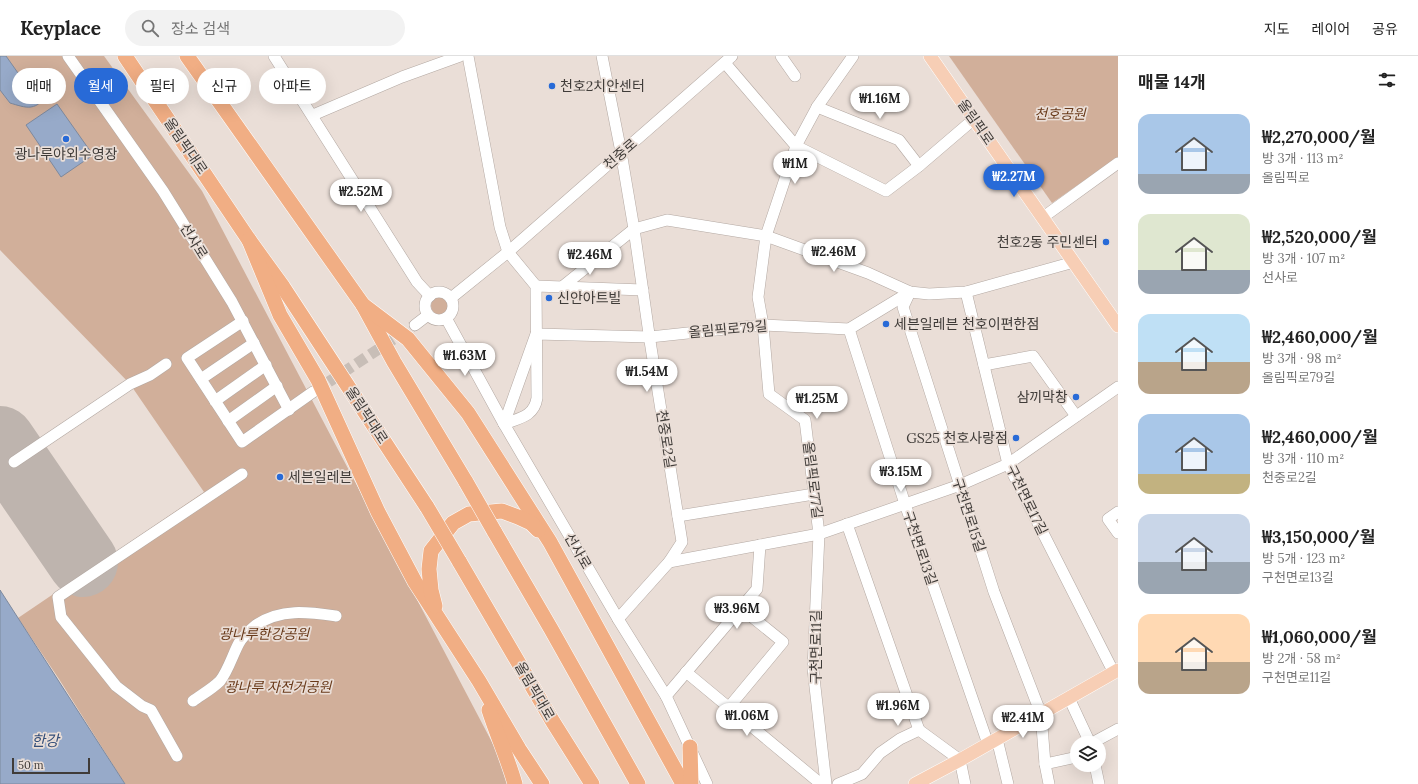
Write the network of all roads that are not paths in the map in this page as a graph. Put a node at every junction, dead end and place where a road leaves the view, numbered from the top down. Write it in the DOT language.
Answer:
graph roads {
  1 [pos="68,56"];
  2 [pos="125,56"];
  3 [pos="187,56"];
  4 [pos="274,56"];
  5 [pos="460,56"];
  6 [pos="468,56"];
  7 [pos="602,56"];
  8 [pos="781,56"];
  9 [pos="853,56"];
  10 [pos="930,56"];
  11 [pos="728,59"];
  12 [pos="795,76"];
  13 [pos="817,107"];
  14 [pos="313,115"];
  15 [pos="974,119"];
  16 [pos="796,146"];
  17 [pos="621,152"];
  18 [pos="1118,163"];
  19 [pos="919,166"];
  20 [pos="1042,218"];
  21 [pos="634,229"];
  22 [pos="766,236"];
  23 [pos="249,240"];
  24 [pos="508,252"];
  25 [pos="1074,262"];
  26 [pos="536,286"];
  27 [pos="562,287"];
  28 [pos="643,290"];
  29 [pos="910,292"];
  30 [pos="966,292"];
  31 [pos="430,296"];
  32 [pos="451,298"];
  33 [pos="363,305"];
  34 [pos="428,315"];
  35 [pos="446,318"];
  36 [pos="243,322"];
  37 [pos="414,325"];
  38 [pos="763,325"];
  39 [pos="1118,326"];
  40 [pos="849,328"];
  41 [pos="536,334"];
  42 [pos="650,337"];
  43 [pos="254,343"];
  44 [pos="166,364"];
  45 [pos="266,365"];
  46 [pos="984,365"];
  47 [pos="201,379"];
  48 [pos="277,386"];
  49 [pos="1118,386"];
  50 [pos="313,392"];
  51 [pos="215,401"];
  52 [pos="289,410"];
  53 [pos="1076,416"];
  54 [pos="228,421"];
  55 [pos="504,424"];
  56 [pos="14,462"];
  57 [pos="1008,464"];
  58 [pos="242,474"];
  59 [pos="960,485"];
  60 [pos="814,494"];
  61 [pos="905,504"];
  62 [pos="1118,512"];
  63 [pos="678,516"];
  64 [pos="847,524"];
  65 [pos="1118,533"];
  66 [pos="819,534"];
  67 [pos="550,542"];
  68 [pos="760,545"];
  69 [pos="669,562"];
  70 [pos="741,608"];
  71 [pos="336,616"];
  72 [pos="437,616"];
  73 [pos="618,619"];
  74 [pos="1116,671"];
  75 [pos="686,672"];
  76 [pos="479,681"];
  77 [pos="666,696"];
  78 [pos="1069,698"];
  79 [pos="193,701"];
  80 [pos="729,707"];
  81 [pos="1041,714"];
  82 [pos="553,722"];
  83 [pos="1118,729"];
  84 [pos="919,730"];
  85 [pos="1088,736"];
  86 [pos="1105,736"];
  87 [pos="992,741"];
  88 [pos="690,747"];
  89 [pos="177,756"];
  90 [pos="1070,759"];
  91 [pos="960,760"];
  92 [pos="1045,764"];
  93 [pos="1096,772"];
  94 [pos="515,784"];
  95 [pos="542,784"];
  96 [pos="579,784"];
  97 [pos="592,784"];
  98 [pos="638,784"];
  99 [pos="683,784"];
  100 [pos="691,784"];
  101 [pos="707,784"];
  102 [pos="821,784"];
  103 [pos="826,784"];
  104 [pos="838,784"];
  105 [pos="915,784"];
  106 [pos="965,784"];
  107 [pos="1008,784"];
  108 [pos="1050,784"];
  109 [pos="1099,784"];
  1 -- 36 [label="street, 선사로"];
  2 -- 23 [label="highway, 올림픽대로"];
  3 -- 33 [label="highway"];
  4 -- 14 [label="street"];
  5 -- 14 [label="street"];
  6 -- 24 [label="street"];
  7 -- 17 [label="street, 천중로2길"];
  8 -- 12 [label="street"];
  9 -- 13 [label="street, 올림픽로77길"];
  10 -- 15 [label="main road, 올림픽로"];
  11 -- 16 [label="street"];
  11 -- 17 [label="street, 천중로"];
  13 -- 16 [label="street, 올림픽로77길"];
  13 -- 19 [label="street"];
  14 -- 31 [label="street"];
  15 -- 19 [label="street"];
  15 -- 20 [label="main road, 올림픽로"];
  16 -- 19 [label="street"];
  16 -- 22 [label="street, 올림픽로77길"];
  17 -- 21 [label="street, 천중로2길"];
  17 -- 24 [label="street, 천중로"];
  18 -- 20 [label="street"];
  20 -- 25 [label="main road, 올림픽로"];
  21 -- 22 [label="street"];
  21 -- 27 [label="street"];
  21 -- 28 [label="street, 천중로2길"];
  22 -- 29 [label="street"];
  22 -- 38 [label="street, 올림픽로77길"];
  23 -- 72 [label="highway"];
  23 -- 82 [label="highway, 올림픽대로, bridge"];
  24 -- 26 [label="street"];
  24 -- 32 [label="street, 천중로"];
  25 -- 30 [label="street"];
  25 -- 39 [label="main road, 올림픽로"];
  26 -- 27 [label="street"];
  26 -- 41 [label="street"];
  27 -- 28 [label="street"];
  28 -- 42 [label="street, 천중로2길"];
  29 -- 30 [label="street"];
  29 -- 40 [label="street"];
  29 -- 59 [label="street, 구천면로15길"];
  30 -- 46 [label="street, 구천면로17길"];
  31 -- 32 [label="street"];
  31 -- 34 [label="street"];
  32 -- 35 [label="street"];
  33 -- 67 [label="highway"];
  33 -- 98 [label="highway, bridge"];
  34 -- 35 [label="street"];
  34 -- 37 [label="street"];
  35 -- 55 [label="street, 선사로"];
  36 -- 43 [label="street, 선사로"];
  36 -- 47 [label="street"];
  38 -- 40 [label="street, 올림픽로79길"];
  38 -- 42 [label="street, 올림픽로79길"];
  38 -- 60 [label="street, 올림픽로77길"];
  40 -- 61 [label="street, 구천면로13길"];
  41 -- 42 [label="street, 올림픽로79길"];
  41 -- 55 [label="street"];
  41 -- 55 [label="street"];
  42 -- 63 [label="street, 천중로2길"];
  43 -- 45 [label="street, 선사로"];
  43 -- 47 [label="street"];
  44 -- 56 [label="street"];
  45 -- 48 [label="street, 선사로"];
  45 -- 51 [label="street"];
  46 -- 53 [label="street"];
  46 -- 57 [label="street, 구천면로17길"];
  47 -- 51 [label="street"];
  48 -- 52 [label="street, 선사로"];
  48 -- 54 [label="street"];
  49 -- 53 [label="street, 올림픽로77길"];
  50 -- 52 [label="street"];
  51 -- 54 [label="street"];
  52 -- 54 [label="street"];
  53 -- 57 [label="street, 올림픽로77길"];
  55 -- 73 [label="street, 선사로"];
  57 -- 59 [label="street, 올림픽로77길"];
  57 -- 74 [label="street, 구천면로17길"];
  58 -- 89 [label="street"];
  59 -- 61 [label="street, 올림픽로77길"];
  59 -- 81 [label="street, 구천면로15길"];
  60 -- 63 [label="street"];
  60 -- 66 [label="street, 올림픽로77길"];
  61 -- 64 [label="street, 올림픽로77길"];
  61 -- 87 [label="street, 구천면로13길"];
  62 -- 65 [label="street"];
  63 -- 69 [label="street, 천중로2길"];
  64 -- 66 [label="street, 올림픽로77길"];
  64 -- 84 [label="street"];
  66 -- 68 [label="street, 올림픽로77길"];
  66 -- 103 [label="street, 구천면로11길"];
  67 -- 72 [label="highway"];
  67 -- 99 [label="highway"];
  68 -- 69 [label="street, 올림픽로77길"];
  68 -- 70 [label="street"];
  69 -- 73 [label="street, 천중로2길"];
  70 -- 75 [label="street"];
  70 -- 80 [label="street"];
  71 -- 79 [label="street"];
  72 -- 76 [label="highway"];
  73 -- 77 [label="street, 선사로"];
  74 -- 78 [label="main road"];
  75 -- 77 [label="street"];
  75 -- 80 [label="street"];
  76 -- 94 [label="highway"];
  76 -- 95 [label="highway"];
  77 -- 88 [label="street, 선사로"];
  78 -- 81 [label="main road"];
  78 -- 85 [label="street"];
  80 -- 102 [label="street"];
  81 -- 87 [label="main road"];
  81 -- 92 [label="street, 구천면로15길"];
  82 -- 96 [label="highway"];
  82 -- 97 [label="highway, 올림픽대로"];
  83 -- 86 [label="street"];
  84 -- 91 [label="street"];
  84 -- 104 [label="street"];
  87 -- 91 [label="main road"];
  87 -- 107 [label="street, 구천면로13길"];
  88 -- 100 [label="highway"];
  88 -- 101 [label="street, 선사로"];
  90 -- 92 [label="street"];
  91 -- 105 [label="main road"];
  91 -- 106 [label="street"];
  92 -- 108 [label="street, 구천면로15길"];
  93 -- 109 [label="street"];
}
